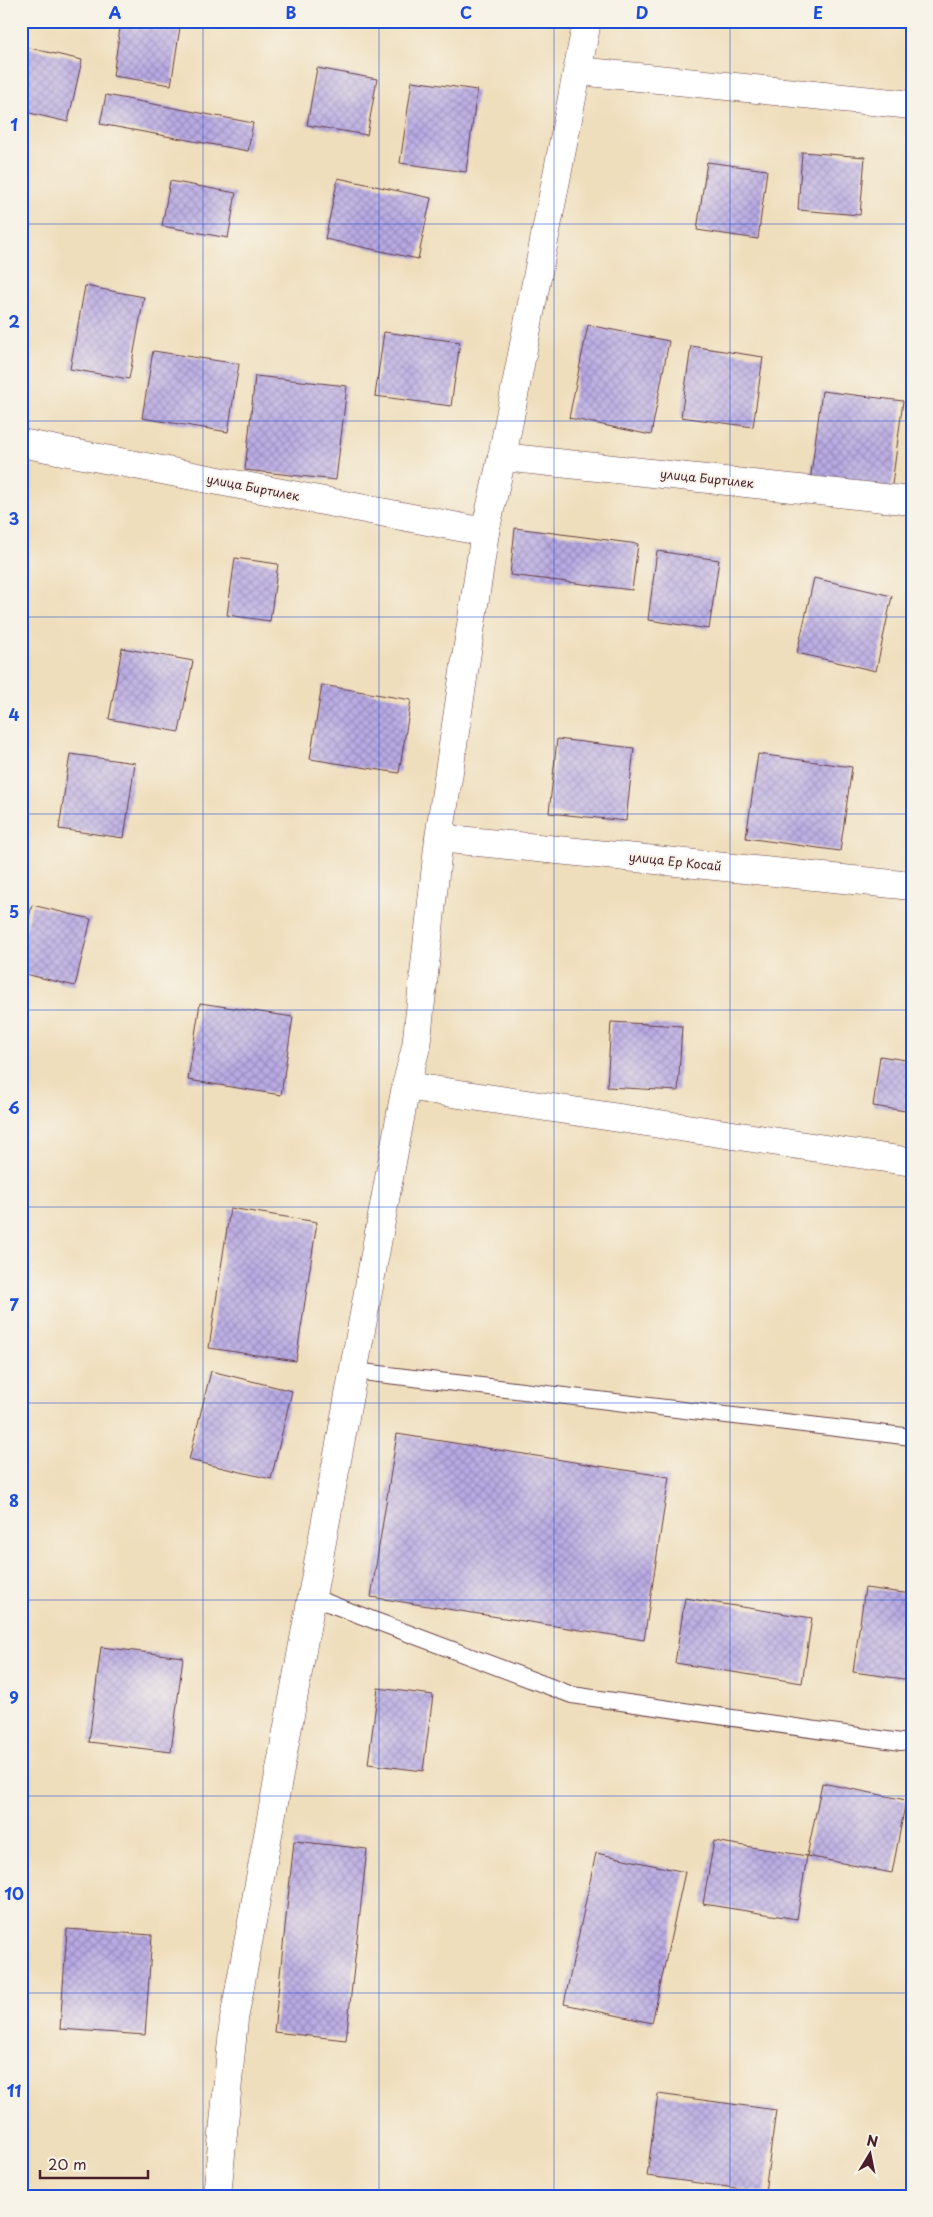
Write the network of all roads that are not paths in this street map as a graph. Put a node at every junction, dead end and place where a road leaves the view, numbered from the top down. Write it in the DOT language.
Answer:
graph roads {
  1 [pos="588,21"];
  2 [pos="579,71"];
  3 [pos="912,105"];
  4 [pos="21,443"];
  5 [pos="502,457"];
  6 [pos="912,501"];
  7 [pos="485,532"];
  8 [pos="439,838"];
  9 [pos="912,886"];
  10 [pos="406,1086"];
  11 [pos="912,1162"];
  12 [pos="354,1371"];
  13 [pos="912,1437"];
  14 [pos="312,1597"];
  15 [pos="901,1742"];
  16 [pos="217,2196"];
  1 -- 2 [label="street"];
  2 -- 3 [label="street"];
  2 -- 5 [label="street"];
  4 -- 7 [label="street, улица Биртилек"];
  5 -- 6 [label="street, улица Биртилек"];
  5 -- 7 [label="street"];
  7 -- 8 [label="street"];
  8 -- 9 [label="street, улица Ер Косай"];
  8 -- 10 [label="street"];
  10 -- 11 [label="street"];
  10 -- 12 [label="street"];
  12 -- 13 [label="lane"];
  12 -- 14 [label="street"];
  14 -- 15 [label="lane"];
  14 -- 16 [label="street"];
}
